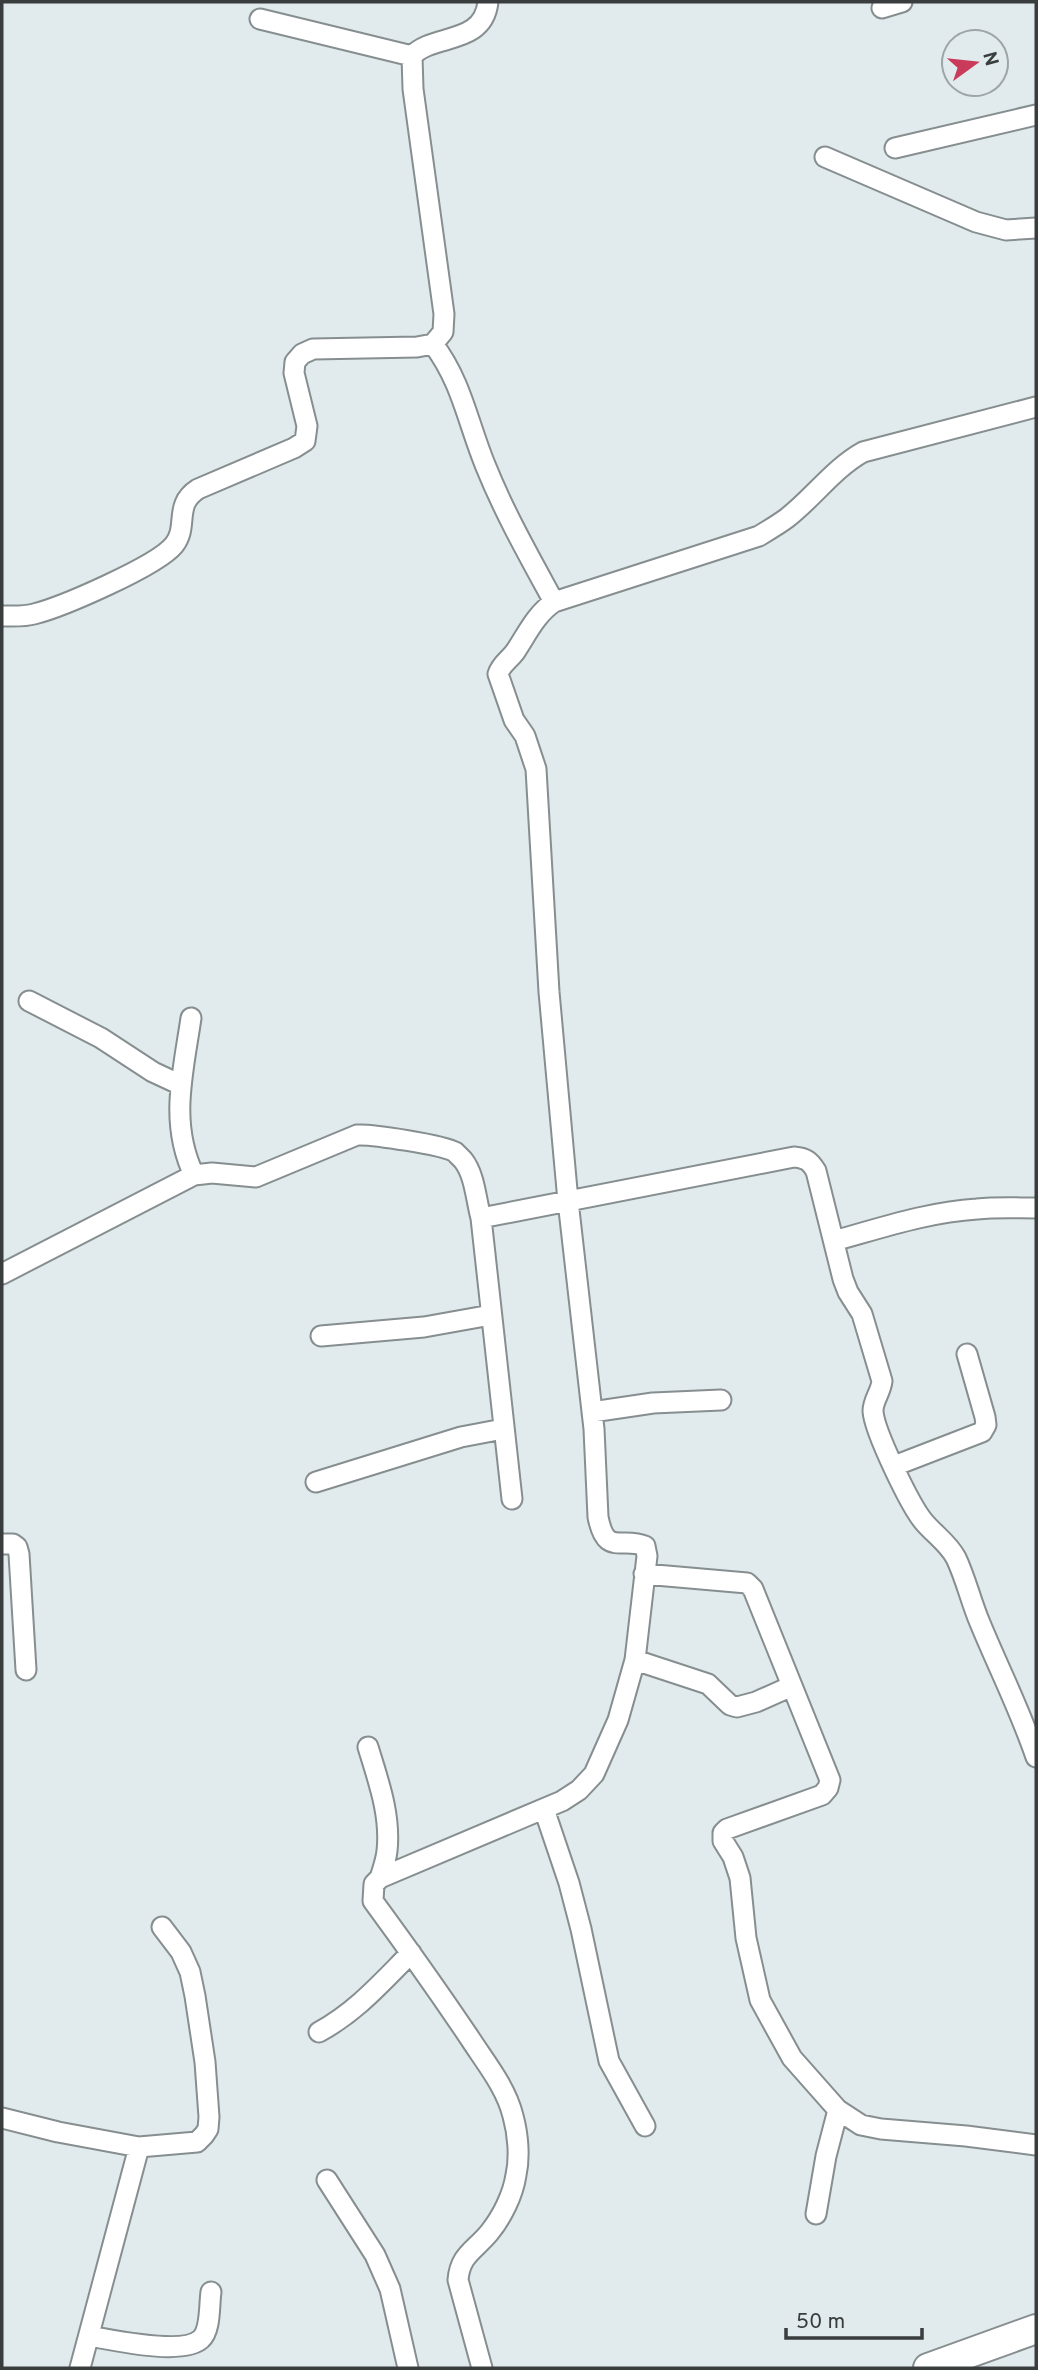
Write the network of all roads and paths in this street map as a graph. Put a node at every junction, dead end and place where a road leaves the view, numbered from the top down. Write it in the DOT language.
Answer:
graph roads {
  1 [pos="488,2"];
  2 [pos="902,2"];
  3 [pos="881,8"];
  4 [pos="260,19"];
  5 [pos="412,56"];
  6 [pos="1036,115"];
  7 [pos="895,148"];
  8 [pos="825,157"];
  9 [pos="1036,228"];
  10 [pos="433,344"];
  11 [pos="1036,407"];
  12 [pos="554,602"];
  13 [pos="2,616"];
  14 [pos="29,1001"];
  15 [pos="191,1018"];
  16 [pos="181,1085"];
  17 [pos="194,1175"];
  18 [pos="568,1201"];
  19 [pos="1036,1208"];
  20 [pos="481,1218"];
  21 [pos="834,1241"];
  22 [pos="2,1274"];
  23 [pos="491,1315"];
  24 [pos="321,1336"];
  25 [pos="967,1353"];
  26 [pos="721,1400"];
  27 [pos="592,1412"];
  28 [pos="503,1429"];
  29 [pos="894,1466"];
  30 [pos="316,1482"];
  31 [pos="512,1499"];
  32 [pos="2,1544"];
  33 [pos="645,1574"];
  34 [pos="635,1660"];
  35 [pos="26,1670"];
  36 [pos="792,1686"];
  37 [pos="368,1747"];
  38 [pos="1036,1757"];
  39 [pos="544,1809"];
  40 [pos="380,1878"];
  41 [pos="162,1927"];
  42 [pos="411,1953"];
  43 [pos="319,2032"];
  44 [pos="838,2110"];
  45 [pos="2,2118"];
  46 [pos="645,2126"];
  47 [pos="1036,2145"];
  48 [pos="139,2147"];
  49 [pos="327,2180"];
  50 [pos="816,2214"];
  51 [pos="211,2292"];
  52 [pos="1036,2329"];
  53 [pos="89,2336"];
  54 [pos="80,2368"];
  55 [pos="408,2368"];
  56 [pos="482,2368"];
  57 [pos="928,2368"];
  1 -- 5 [label="street"];
  2 -- 3 [label="street"];
  4 -- 5 [label="street"];
  5 -- 10 [label="street"];
  6 -- 7 [label="street"];
  8 -- 9 [label="street"];
  10 -- 12 [label="street"];
  10 -- 13 [label="street"];
  11 -- 12 [label="street"];
  12 -- 18 [label="street"];
  14 -- 16 [label="street"];
  15 -- 16 [label="street"];
  16 -- 17 [label="street"];
  17 -- 20 [label="street"];
  17 -- 22 [label="street"];
  18 -- 20 [label="street"];
  18 -- 21 [label="street"];
  18 -- 27 [label="street"];
  19 -- 21 [label="street"];
  20 -- 23 [label="street"];
  21 -- 29 [label="street"];
  23 -- 24 [label="street"];
  23 -- 28 [label="street"];
  25 -- 29 [label="street"];
  26 -- 27 [label="street"];
  27 -- 33 [label="street"];
  28 -- 30 [label="street"];
  28 -- 31 [label="street"];
  29 -- 38 [label="street"];
  32 -- 35 [label="street"];
  33 -- 34 [label="street"];
  33 -- 36 [label="street"];
  34 -- 36 [label="street"];
  34 -- 39 [label="street"];
  36 -- 44 [label="street"];
  37 -- 40 [label="street"];
  39 -- 40 [label="street"];
  39 -- 46 [label="street"];
  40 -- 42 [label="street"];
  41 -- 48 [label="street"];
  42 -- 43 [label="street"];
  42 -- 56 [label="street"];
  44 -- 47 [label="street"];
  44 -- 50 [label="street"];
  45 -- 48 [label="street"];
  48 -- 53 [label="street"];
  49 -- 55 [label="street"];
  51 -- 53 [label="street"];
  52 -- 57 [label="street"];
  53 -- 54 [label="street"];
}
